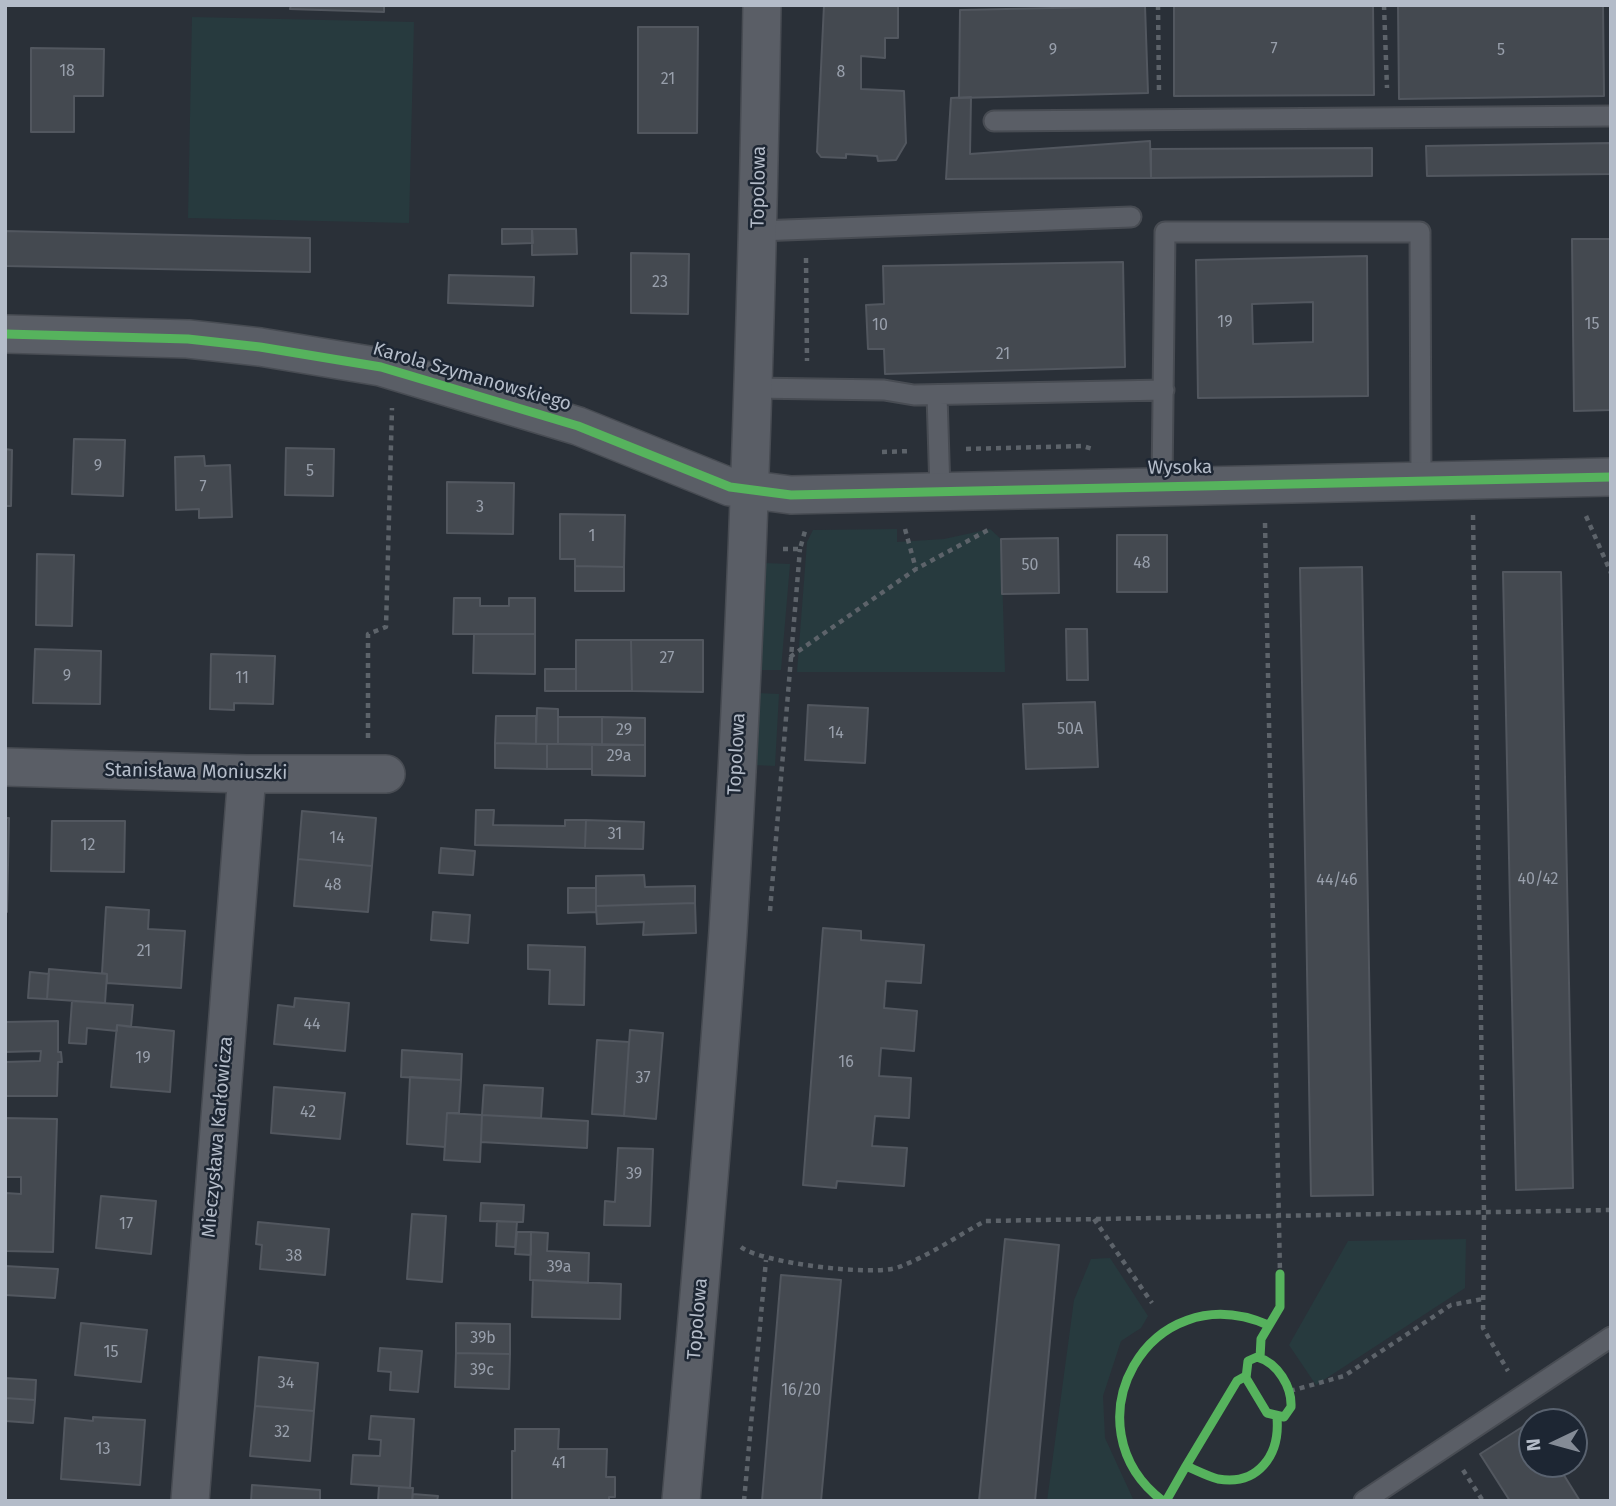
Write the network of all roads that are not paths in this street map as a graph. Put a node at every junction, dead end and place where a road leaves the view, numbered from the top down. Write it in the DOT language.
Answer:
graph roads {
  1 [pos="762,5"];
  2 [pos="1611,116"];
  3 [pos="994,121"];
  4 [pos="1131,217"];
  5 [pos="758,230"];
  6 [pos="5,334"];
  7 [pos="753,388"];
  8 [pos="1164,390"];
  9 [pos="937,395"];
  10 [pos="1611,477"];
  11 [pos="1421,480"];
  12 [pos="1163,485"];
  13 [pos="750,491"];
  14 [pos="940,491"];
  15 [pos="5,767"];
  16 [pos="247,774"];
  17 [pos="377,774"];
  18 [pos="1611,1337"];
  19 [pos="190,1501"];
  20 [pos="681,1501"];
  21 [pos="1364,1501"];
  1 -- 5 [label="street, Topolowa"];
  2 -- 3 [label="lane"];
  4 -- 5 [label="lane"];
  5 -- 7 [label="street, Topolowa"];
  6 -- 13 [label="street, Karola Szymanowskiego"];
  7 -- 9 [label="lane"];
  7 -- 13 [label="street, Topolowa"];
  8 -- 9 [label="lane"];
  8 -- 11 [label="lane"];
  8 -- 12 [label="lane"];
  9 -- 14 [label="lane"];
  10 -- 11 [label="street, Wysoka"];
  11 -- 12 [label="street, Wysoka"];
  12 -- 14 [label="street, Wysoka"];
  13 -- 14 [label="street, Wysoka"];
  13 -- 20 [label="street, Topolowa"];
  15 -- 16 [label="street, Stanisława Moniuszki"];
  16 -- 17 [label="street, Stanisława Moniuszki"];
  16 -- 19 [label="street, Mieczysława Karłowicza"];
  18 -- 21 [label="lane"];
}
